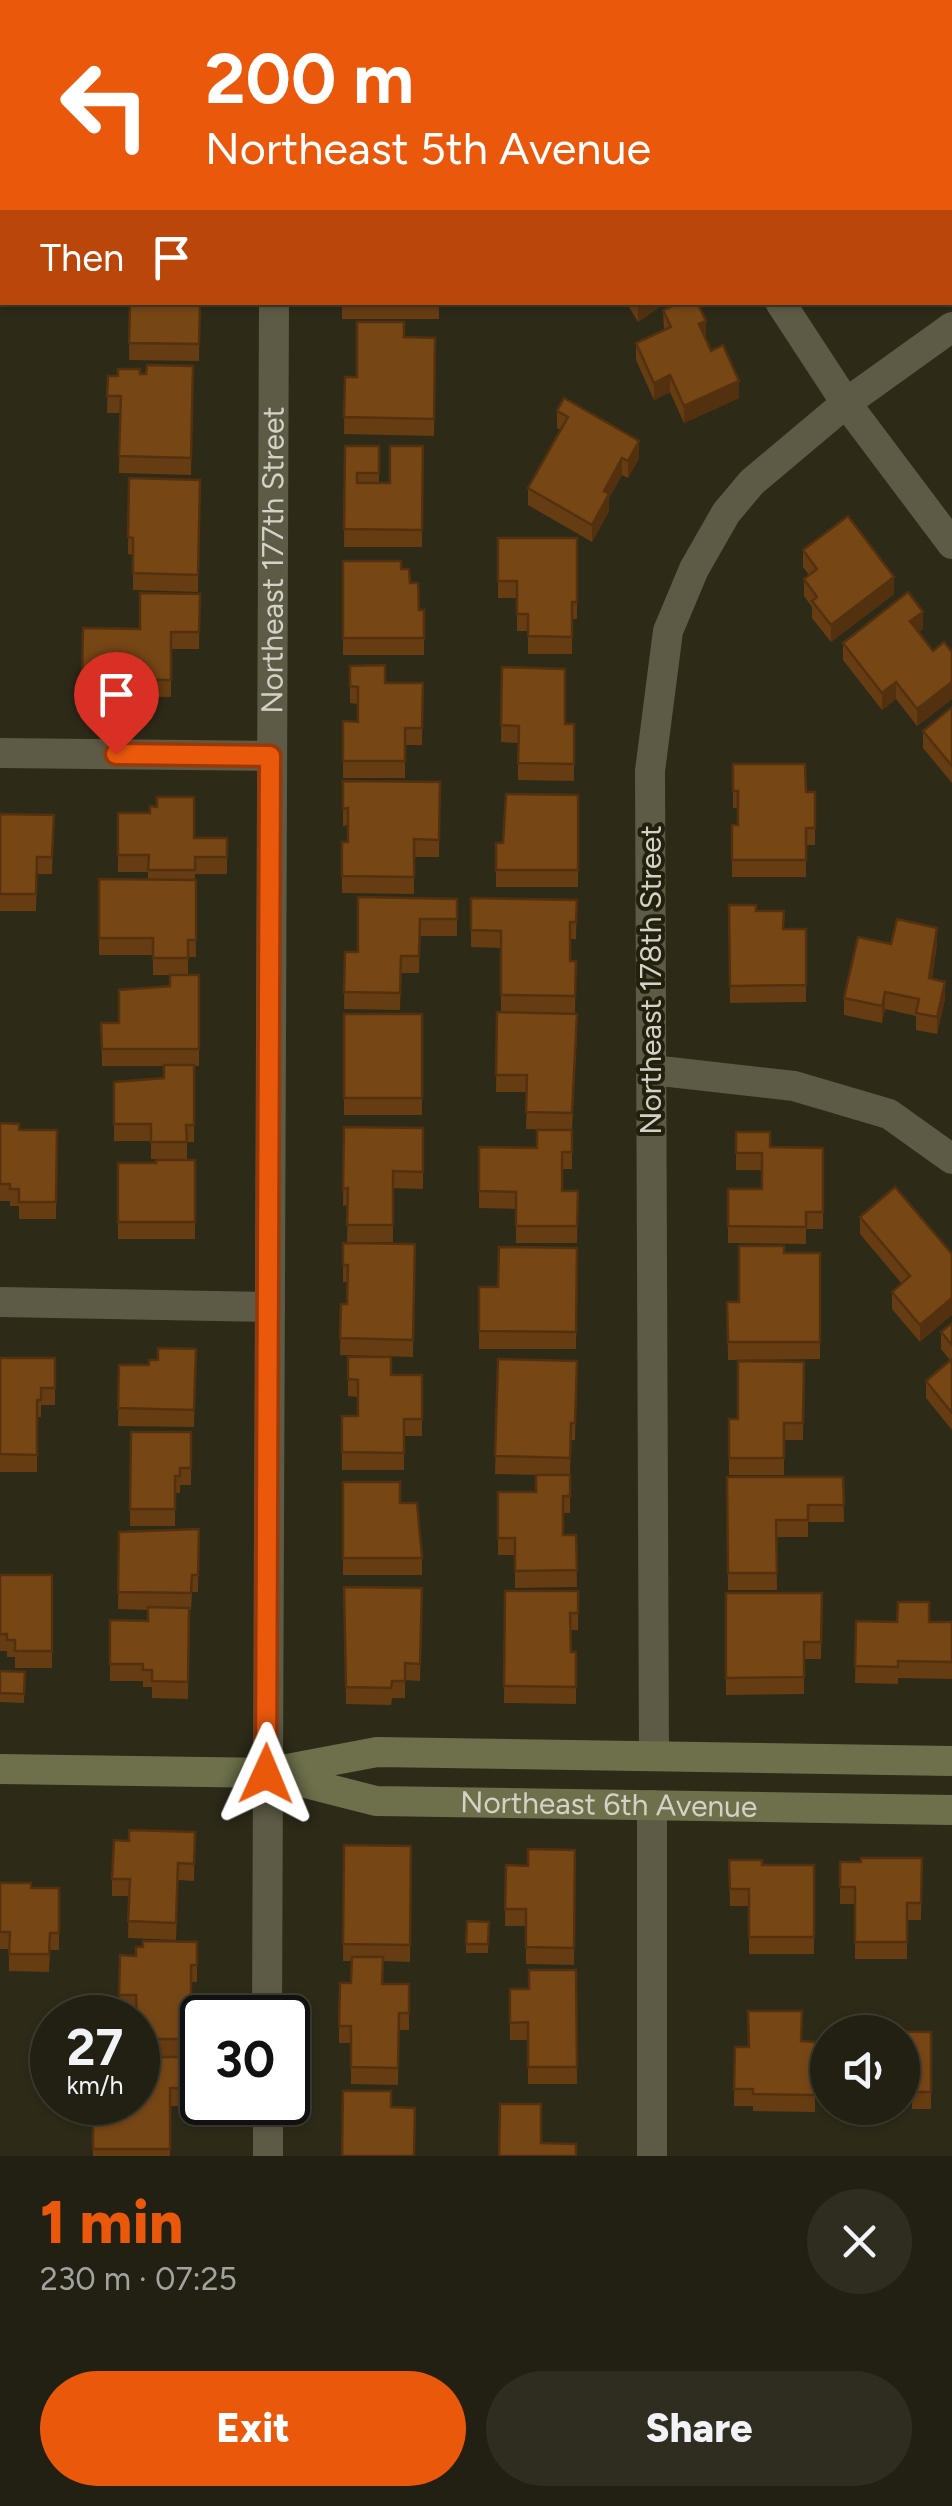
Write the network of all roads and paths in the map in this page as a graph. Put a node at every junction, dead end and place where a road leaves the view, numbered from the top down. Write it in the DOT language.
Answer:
graph roads {
  1 [pos="274,305"];
  2 [pos="782,305"];
  3 [pos="952,327"];
  4 [pos="846,403"];
  5 [pos="952,544"];
  6 [pos="0,753"];
  7 [pos="270,756"];
  8 [pos="652,1070"];
  9 [pos="952,1159"];
  10 [pos="0,1302"];
  11 [pos="270,1307"];
  12 [pos="654,1756"];
  13 [pos="952,1761"];
  14 [pos="0,1769"];
  15 [pos="266,1774"];
  16 [pos="652,1805"];
  17 [pos="952,1810"];
  18 [pos="267,1995"];
  19 [pos="268,2125"];
  20 [pos="268,2156"];
  21 [pos="652,2156"];
  1 -- 7 [label="street, Northeast 177th Street"];
  2 -- 4 [label="street"];
  3 -- 4 [label="street, Northeast 178th Street"];
  4 -- 5 [label="street"];
  4 -- 8 [label="street, Northeast 178th Street"];
  6 -- 7 [label="street"];
  7 -- 11 [label="street, Northeast 177th Street"];
  8 -- 9 [label="street"];
  8 -- 12 [label="street, Northeast 178th Street"];
  10 -- 11 [label="street"];
  11 -- 15 [label="street, Northeast 177th Street"];
  12 -- 13 [label="main road, Northeast 6th Avenue"];
  12 -- 15 [label="main road, Northeast 6th Avenue"];
  14 -- 15 [label="main road, Northeast 6th Avenue"];
  15 -- 16 [label="main road, Northeast 6th Avenue"];
  15 -- 18 [label="street, Northeast 177th Street"];
  16 -- 17 [label="main road, Northeast 6th Avenue"];
  16 -- 21 [label="street"];
  19 -- 20 [label="street"];
}
